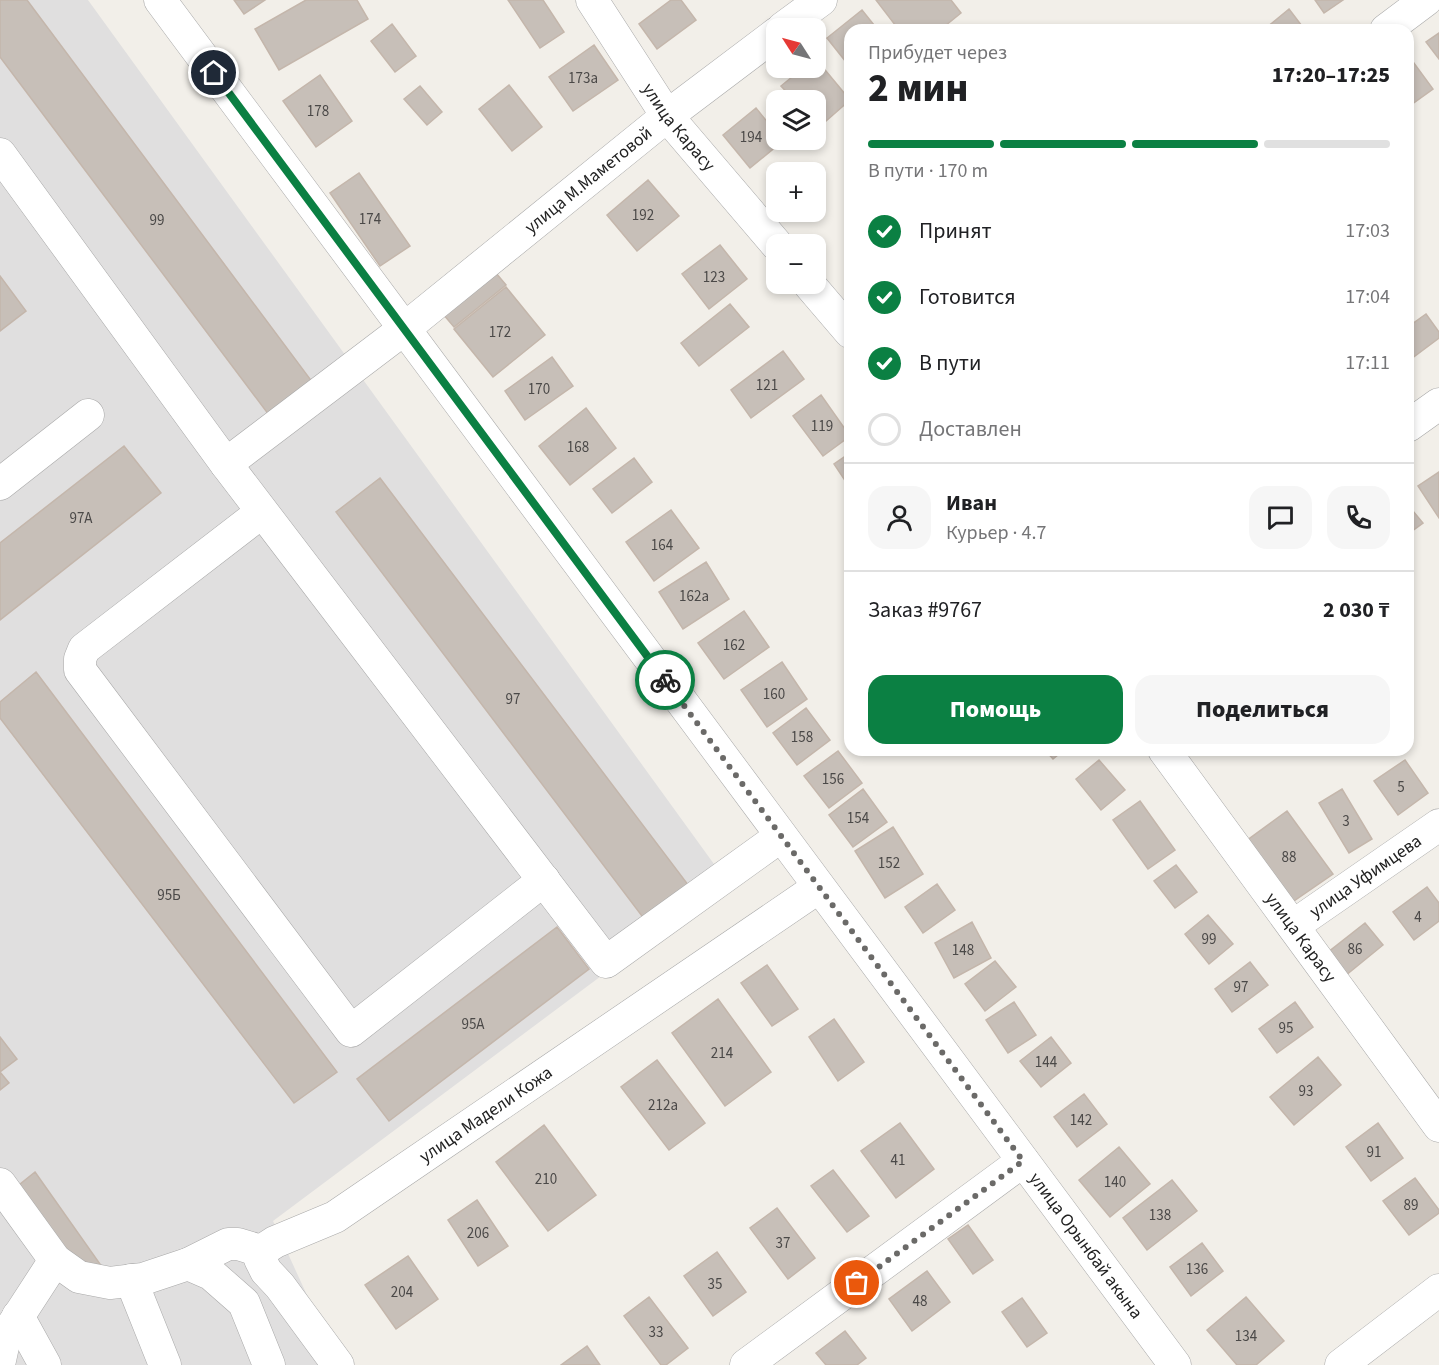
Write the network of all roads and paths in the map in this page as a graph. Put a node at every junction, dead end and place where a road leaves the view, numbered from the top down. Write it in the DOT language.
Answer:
graph roads {
  1 [pos="160,0"];
  2 [pos="592,0"];
  3 [pos="821,0"];
  4 [pos="1426,0"];
  5 [pos="797,18"];
  6 [pos="1394,24"];
  7 [pos="766,41"];
  8 [pos="668,116"];
  9 [pos="0,154"];
  10 [pos="768,234"];
  11 [pos="818,294"];
  12 [pos="844,325"];
  13 [pos="404,329"];
  14 [pos="1439,404"];
  15 [pos="88,415"];
  16 [pos="1414,422"];
  17 [pos="226,465"];
  18 [pos="0,484"];
  19 [pos="262,512"];
  20 [pos="1168,756"];
  21 [pos="1439,825"];
  22 [pos="781,836"];
  23 [pos="544,880"];
  24 [pos="819,887"];
  25 [pos="1293,926"];
  26 [pos="1439,1126"];
  27 [pos="1023,1161"];
  28 [pos="0,1184"];
  29 [pos="261,1251"];
  30 [pos="55,1260"];
  31 [pos="188,1264"];
  32 [pos="131,1280"];
  33 [pos="1439,1290"];
  34 [pos="18,1316"];
  35 [pos="0,1360"];
  36 [pos="45,1365"];
  37 [pos="165,1365"];
  38 [pos="269,1365"];
  39 [pos="338,1365"];
  40 [pos="746,1365"];
  41 [pos="1175,1365"];
  42 [pos="1341,1365"];
  1 -- 13 [label="street, улица Орынбай акына"];
  2 -- 8 [label="street, улица Карасу"];
  3 -- 5 [label="street"];
  4 -- 6 [label="street"];
  7 -- 8 [label="street, улица М.Маметовой"];
  8 -- 10 [label="street, улица Карасу"];
  8 -- 13 [label="street, улица М.Маметовой"];
  9 -- 17 [label="street"];
  11 -- 12 [label="street"];
  13 -- 17 [label="street, улица М.Маметовой"];
  13 -- 22 [label="street, улица Орынбай акына"];
  14 -- 16 [label="street"];
  15 -- 18 [label="street"];
  17 -- 19 [label="street"];
  19 -- 23 [label="street"];
  19 -- 23 [label="street"];
  20 -- 25 [label="street, улица Карасу"];
  21 -- 25 [label="street, улица Уфимцева"];
  22 -- 23 [label="street"];
  22 -- 24 [label="street, улица Орынбай акына"];
  24 -- 27 [label="street, улица Орынбай акына"];
  24 -- 29 [label="street, улица Мадели Кожа"];
  25 -- 26 [label="street, улица Карасу"];
  27 -- 40 [label="street"];
  27 -- 41 [label="street, улица Орынбай акына"];
  28 -- 30 [label="street"];
  29 -- 31 [label="street"];
  29 -- 39 [label="street"];
  30 -- 32 [label="street"];
  30 -- 34 [label="street"];
  31 -- 32 [label="street"];
  31 -- 38 [label="street"];
  32 -- 37 [label="street"];
  33 -- 42 [label="street"];
  34 -- 35 [label="street"];
  34 -- 36 [label="street"];
}
